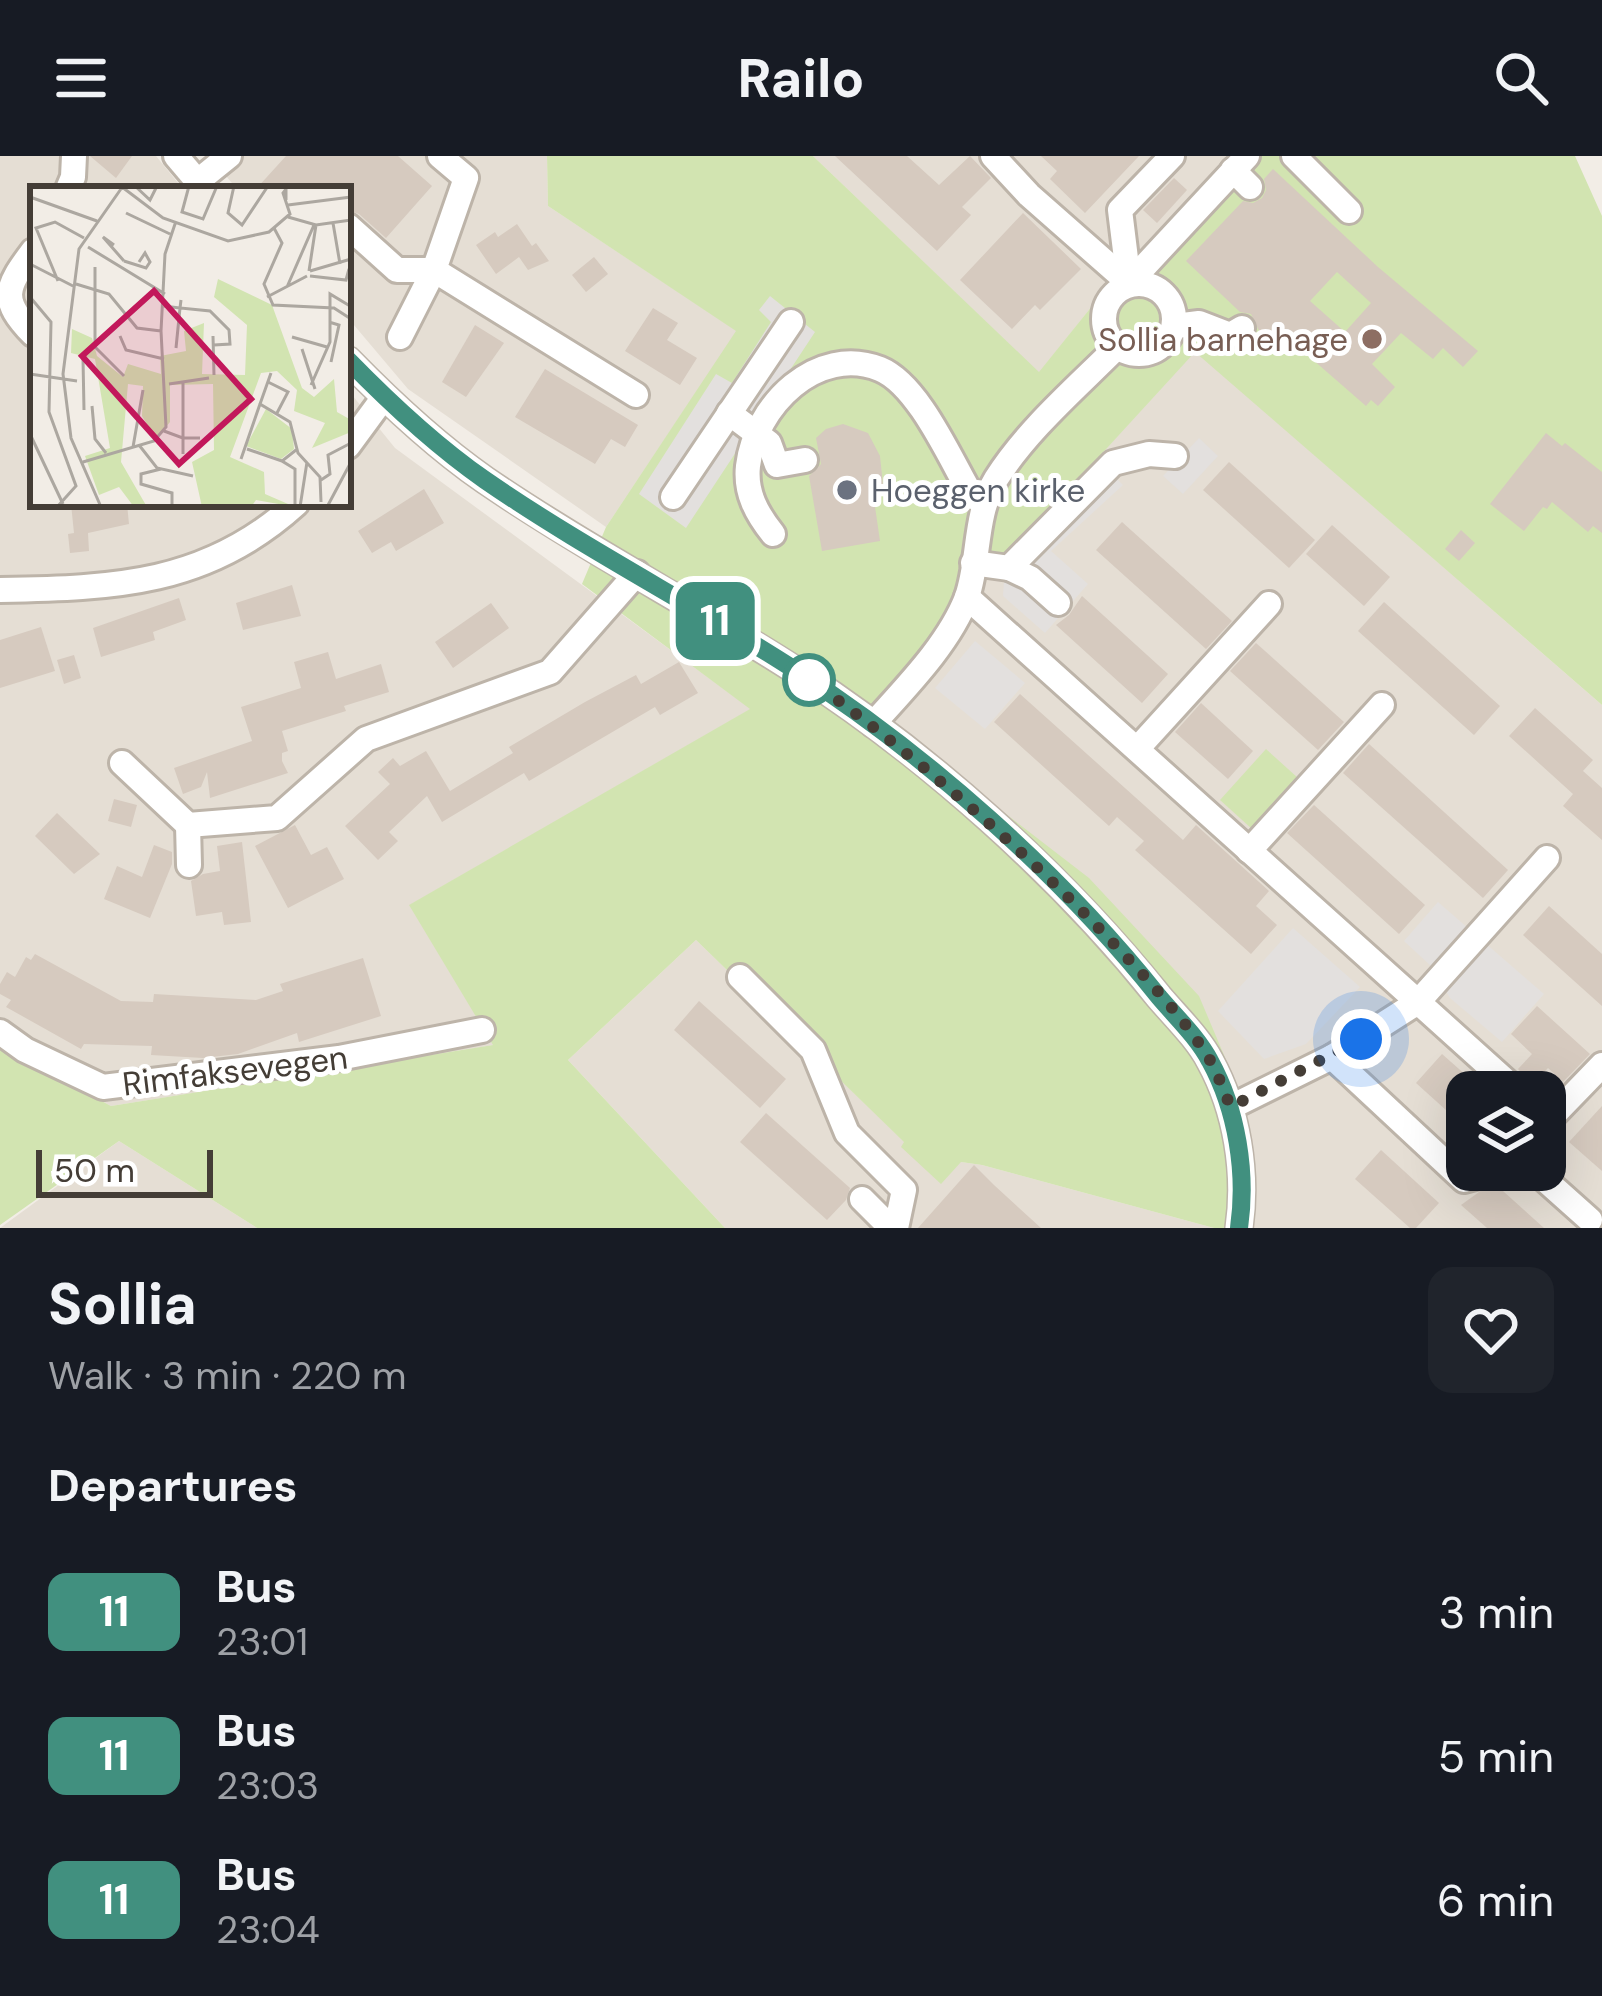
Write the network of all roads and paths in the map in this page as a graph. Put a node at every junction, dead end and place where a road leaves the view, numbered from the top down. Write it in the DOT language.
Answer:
graph roads {
  1 [pos="74,156"];
  2 [pos="176,156"];
  3 [pos="229,156"];
  4 [pos="440,156"];
  5 [pos="993,156"];
  6 [pos="1172,156"];
  7 [pos="1294,156"];
  8 [pos="1243,171"];
  9 [pos="201,185"];
  10 [pos="69,186"];
  11 [pos="1349,211"];
  12 [pos="351,229"];
  13 [pos="30,255"];
  14 [pos="434,271"];
  15 [pos="1129,283"];
  16 [pos="2,299"];
  17 [pos="791,322"];
  18 [pos="1174,326"];
  19 [pos="1242,328"];
  20 [pos="30,331"];
  21 [pos="400,337"];
  22 [pos="1116,348"];
  23 [pos="769,354"];
  24 [pos="351,364"];
  25 [pos="800,378"];
  26 [pos="636,395"];
  27 [pos="384,397"];
  28 [pos="729,413"];
  29 [pos="758,433"];
  30 [pos="351,442"];
  31 [pos="1175,456"];
  32 [pos="805,460"];
  33 [pos="674,497"];
  34 [pos="985,502"];
  35 [pos="293,507"];
  36 [pos="773,534"];
  37 [pos="973,563"];
  38 [pos="1009,568"];
  39 [pos="637,574"];
  40 [pos="0,590"];
  41 [pos="967,597"];
  42 [pos="1058,603"];
  43 [pos="1269,604"];
  44 [pos="1382,706"];
  45 [pos="873,724"];
  46 [pos="1137,749"];
  47 [pos="122,763"];
  48 [pos="188,825"];
  49 [pos="1249,851"];
  50 [pos="1547,858"];
  51 [pos="188,865"];
  52 [pos="740,977"];
  53 [pos="1418,1002"];
  54 [pos="482,1030"];
  55 [pos="0,1033"];
  56 [pos="1332,1057"];
  57 [pos="1602,1065"];
  58 [pos="1495,1071"];
  59 [pos="1566,1102"];
  60 [pos="1231,1107"];
  61 [pos="1446,1163"];
  62 [pos="1558,1191"];
  63 [pos="862,1199"];
  64 [pos="1590,1220"];
  65 [pos="893,1228"];
  66 [pos="1239,1228"];
  1 -- 10 [label="street"];
  2 -- 9 [label="street"];
  3 -- 9 [label="street"];
  4 -- 14 [label="street"];
  5 -- 15 [label="street"];
  6 -- 15 [label="street"];
  7 -- 11 [label="street"];
  8 -- 15 [label="street"];
  12 -- 14 [label="street"];
  13 -- 16 [label="street"];
  14 -- 21 [label="street"];
  14 -- 26 [label="street"];
  15 -- 18 [label="street"];
  15 -- 22 [label="street"];
  16 -- 20 [label="street"];
  17 -- 23 [label="street"];
  18 -- 19 [label="street"];
  18 -- 22 [label="street"];
  22 -- 34 [label="street"];
  23 -- 25 [label="street"];
  23 -- 28 [label="street"];
  24 -- 27 [label="street"];
  25 -- 29 [label="street"];
  25 -- 34 [label="street"];
  27 -- 30 [label="street"];
  27 -- 39 [label="street"];
  28 -- 29 [label="street"];
  28 -- 33 [label="street"];
  29 -- 32 [label="street"];
  29 -- 36 [label="street"];
  31 -- 38 [label="street"];
  34 -- 37 [label="street"];
  35 -- 40 [label="street"];
  37 -- 38 [label="street"];
  37 -- 41 [label="street"];
  38 -- 42 [label="street"];
  39 -- 45 [label="street"];
  39 -- 48 [label="street"];
  41 -- 45 [label="street"];
  41 -- 46 [label="street"];
  43 -- 46 [label="street"];
  44 -- 49 [label="street"];
  45 -- 60 [label="street"];
  46 -- 49 [label="street"];
  47 -- 48 [label="street"];
  48 -- 51 [label="street"];
  49 -- 53 [label="street"];
  50 -- 53 [label="street"];
  52 -- 65 [label="street"];
  53 -- 56 [label="street"];
  53 -- 58 [label="street"];
  54 -- 55 [label="street, Rimfaksevegen"];
  56 -- 60 [label="street"];
  56 -- 61 [label="street"];
  57 -- 59 [label="street"];
  60 -- 66 [label="street"];
  62 -- 64 [label="street"];
  63 -- 65 [label="street"];
}
